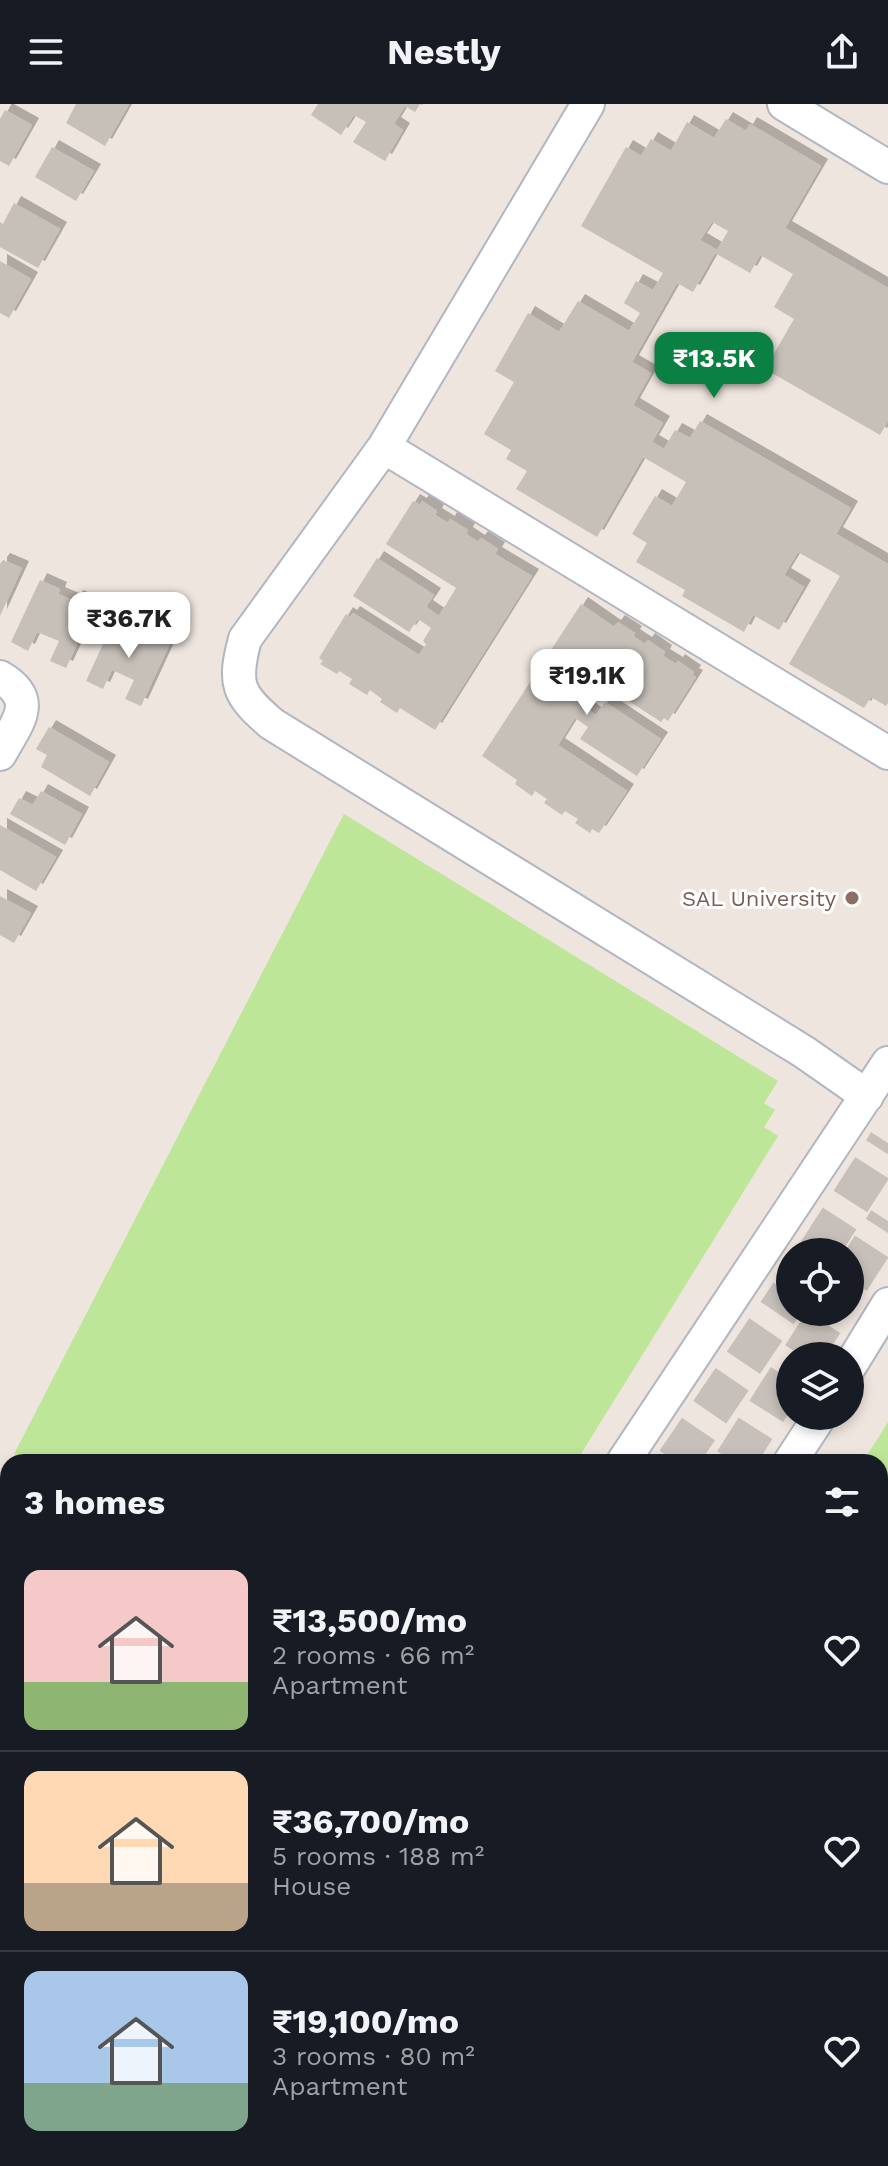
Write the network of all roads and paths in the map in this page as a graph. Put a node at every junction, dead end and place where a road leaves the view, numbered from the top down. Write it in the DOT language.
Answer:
graph roads {
  1 [pos="588,104"];
  2 [pos="784,104"];
  3 [pos="888,167"];
  4 [pos="384,447"];
  5 [pos="0,677"];
  6 [pos="888,753"];
  7 [pos="0,754"];
  8 [pos="888,1063"];
  9 [pos="867,1096"];
  10 [pos="888,1304"];
  11 [pos="864,1343"];
  12 [pos="811,1430"];
  13 [pos="628,1454"];
  14 [pos="795,1454"];
  1 -- 4 [label="street"];
  2 -- 3 [label="street"];
  4 -- 6 [label="street"];
  4 -- 9 [label="street"];
  5 -- 7 [label="street"];
  8 -- 9 [label="street"];
  9 -- 13 [label="street"];
  10 -- 11 [label="street"];
  12 -- 14 [label="street"];
}
